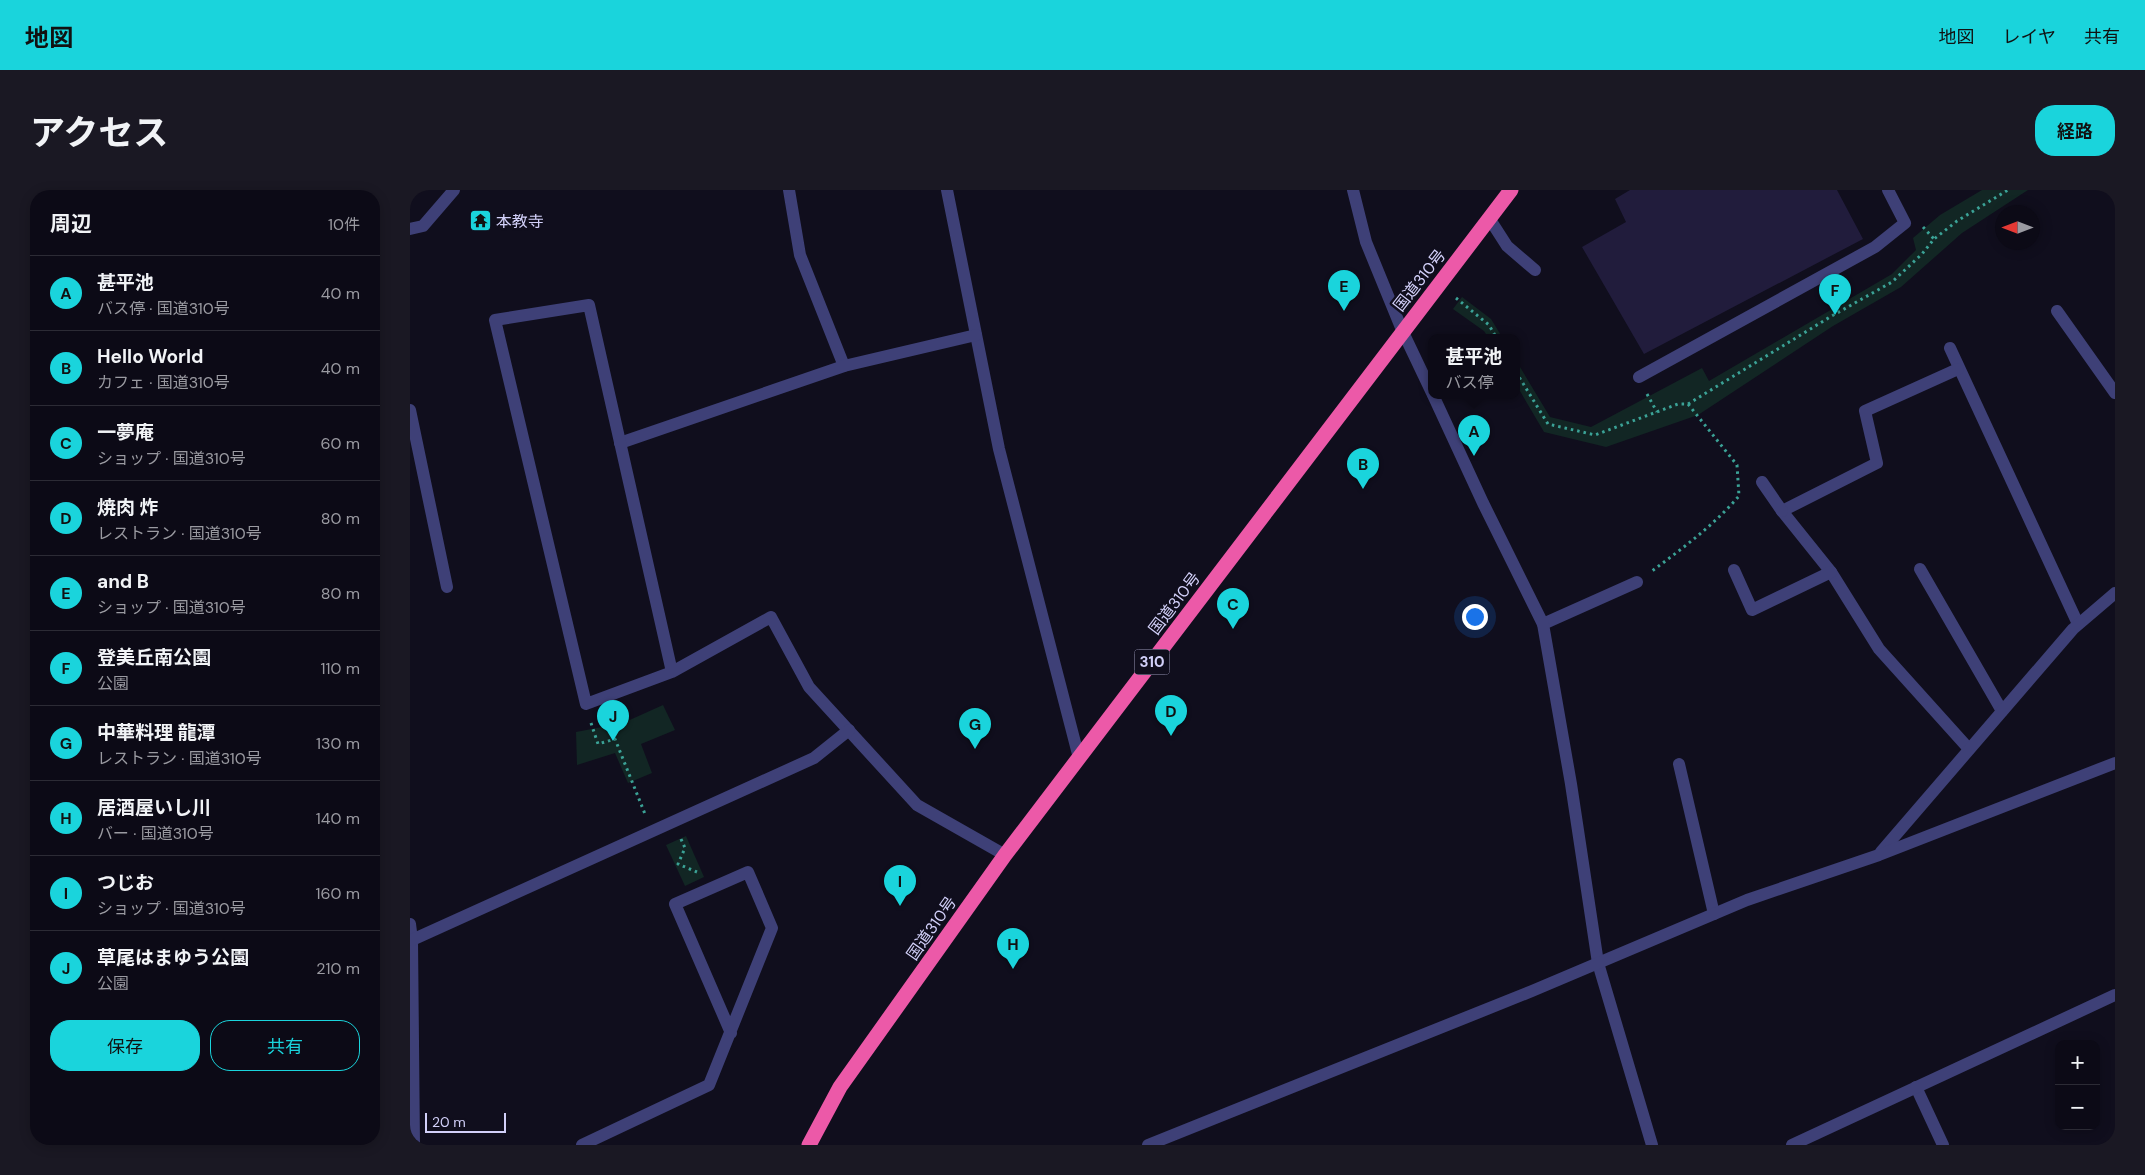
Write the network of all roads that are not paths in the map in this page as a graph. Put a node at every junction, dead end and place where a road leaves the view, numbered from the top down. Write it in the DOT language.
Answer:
graph roads {
  1 [pos="454,190"];
  2 [pos="789,190"];
  3 [pos="947,190"];
  4 [pos="1353,190"];
  5 [pos="1511,190"];
  6 [pos="1888,190"];
  7 [pos="1489,218"];
  8 [pos="410,229"];
  9 [pos="1535,270"];
  10 [pos="2057,311"];
  11 [pos="1402,330"];
  12 [pos="976,334"];
  13 [pos="1950,348"];
  14 [pos="844,366"];
  15 [pos="1958,369"];
  16 [pos="1638,377"];
  17 [pos="1428,385"];
  18 [pos="2115,393"];
  19 [pos="1434,399"];
  20 [pos="410,410"];
  21 [pos="620,443"];
  22 [pos="416,470"];
  23 [pos="1762,482"];
  24 [pos="1782,511"];
  25 [pos="1920,569"];
  26 [pos="1734,570"];
  27 [pos="1832,572"];
  28 [pos="1637,582"];
  29 [pos="447,588"];
  30 [pos="2115,593"];
  31 [pos="1543,624"];
  32 [pos="2078,624"];
  33 [pos="672,672"];
  34 [pos="2002,711"];
  35 [pos="849,730"];
  36 [pos="1969,750"];
  37 [pos="1079,758"];
  38 [pos="2115,763"];
  39 [pos="1679,764"];
  40 [pos="1005,855"];
  41 [pos="1879,855"];
  42 [pos="1714,914"];
  43 [pos="410,924"];
  44 [pos="412,940"];
  45 [pos="1598,963"];
  46 [pos="2115,995"];
  47 [pos="731,1033"];
  48 [pos="1916,1087"];
  49 [pos="414,1145"];
  50 [pos="582,1145"];
  51 [pos="809,1145"];
  52 [pos="1148,1145"];
  53 [pos="1652,1145"];
  54 [pos="1792,1145"];
  55 [pos="1943,1145"];
  1 -- 8 [label="street"];
  2 -- 14 [label="street"];
  3 -- 12 [label="street"];
  4 -- 11 [label="street"];
  5 -- 7 [label="highway, 国道310号 / 310"];
  6 -- 16 [label="street"];
  7 -- 9 [label="street"];
  7 -- 11 [label="highway, 国道310号 / 310"];
  10 -- 18 [label="street"];
  11 -- 17 [label="street"];
  11 -- 37 [label="highway, 国道310号 / 310"];
  12 -- 14 [label="street"];
  12 -- 37 [label="street"];
  13 -- 15 [label="street"];
  14 -- 21 [label="street"];
  15 -- 24 [label="street"];
  15 -- 32 [label="street"];
  19 -- 31 [label="street"];
  20 -- 22 [label="street"];
  21 -- 33 [label="street"];
  21 -- 33 [label="street"];
  22 -- 29 [label="street"];
  23 -- 24 [label="street"];
  24 -- 27 [label="street"];
  25 -- 34 [label="street"];
  26 -- 27 [label="street"];
  27 -- 36 [label="street"];
  28 -- 31 [label="street"];
  30 -- 32 [label="street"];
  31 -- 45 [label="street"];
  32 -- 34 [label="street"];
  33 -- 35 [label="street"];
  34 -- 36 [label="street"];
  35 -- 40 [label="street"];
  35 -- 44 [label="street"];
  36 -- 41 [label="street"];
  37 -- 40 [label="highway, 国道310号 / 310"];
  38 -- 41 [label="street"];
  39 -- 42 [label="street"];
  40 -- 51 [label="highway, 国道310号 / 310"];
  41 -- 42 [label="street"];
  42 -- 45 [label="street"];
  43 -- 44 [label="street"];
  44 -- 49 [label="street"];
  45 -- 52 [label="street"];
  45 -- 53 [label="street"];
  46 -- 48 [label="street"];
  47 -- 47 [label="street"];
  47 -- 50 [label="street"];
  48 -- 54 [label="street"];
  48 -- 55 [label="street"];
}
